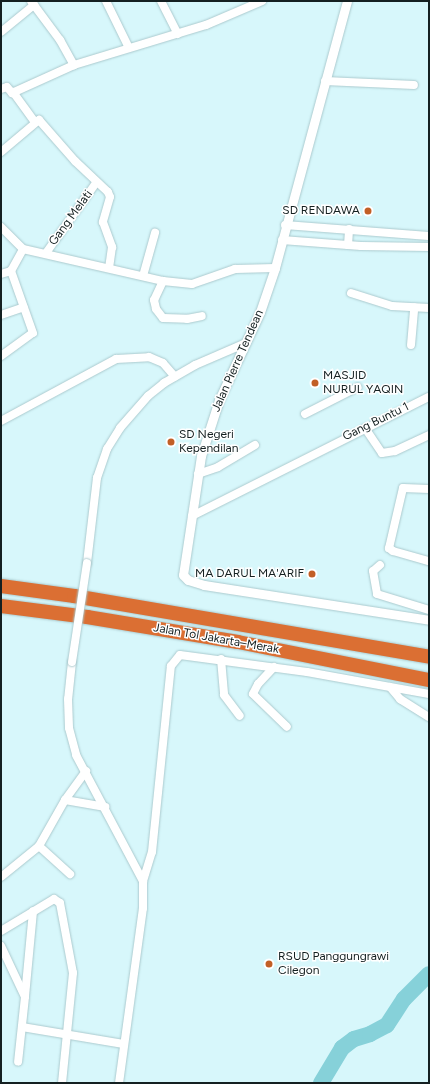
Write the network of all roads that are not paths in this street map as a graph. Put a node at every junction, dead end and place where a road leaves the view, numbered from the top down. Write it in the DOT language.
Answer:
graph roads {
  1 [pos="106,1"];
  2 [pos="161,1"];
  3 [pos="262,1"];
  4 [pos="347,1"];
  5 [pos="32,3"];
  6 [pos="1,32"];
  7 [pos="178,34"];
  8 [pos="129,48"];
  9 [pos="74,65"];
  10 [pos="325,81"];
  11 [pos="414,85"];
  12 [pos="1,89"];
  13 [pos="13,92"];
  14 [pos="35,122"];
  15 [pos="1,152"];
  16 [pos="96,182"];
  17 [pos="285,225"];
  18 [pos="1,227"];
  19 [pos="349,229"];
  20 [pos="155,233"];
  21 [pos="429,236"];
  22 [pos="282,240"];
  23 [pos="348,245"];
  24 [pos="429,247"];
  25 [pos="23,249"];
  26 [pos="46,254"];
  27 [pos="109,268"];
  28 [pos="275,268"];
  29 [pos="11,271"];
  30 [pos="1,274"];
  31 [pos="143,276"];
  32 [pos="163,281"];
  33 [pos="351,293"];
  34 [pos="24,307"];
  35 [pos="414,307"];
  36 [pos="429,308"];
  37 [pos="1,315"];
  38 [pos="202,316"];
  39 [pos="246,343"];
  40 [pos="411,345"];
  41 [pos="1,356"];
  42 [pos="176,376"];
  43 [pos="358,387"];
  44 [pos="429,397"];
  45 [pos="305,414"];
  46 [pos="1,421"];
  47 [pos="365,428"];
  48 [pos="429,435"];
  49 [pos="255,445"];
  50 [pos="198,474"];
  51 [pos="429,489"];
  52 [pos="192,516"];
  53 [pos="429,561"];
  54 [pos="380,565"];
  55 [pos="1,586"];
  56 [pos="1,606"];
  57 [pos="429,610"];
  58 [pos="429,620"];
  59 [pos="429,657"];
  60 [pos="221,659"];
  61 [pos="274,667"];
  62 [pos="429,680"];
  63 [pos="390,687"];
  64 [pos="406,690"];
  65 [pos="429,694"];
  66 [pos="405,702"];
  67 [pos="240,716"];
  68 [pos="429,717"];
  69 [pos="287,727"];
  70 [pos="86,771"];
  71 [pos="65,800"];
  72 [pos="105,806"];
  73 [pos="39,846"];
  74 [pos="70,874"];
  75 [pos="1,877"];
  76 [pos="143,881"];
  77 [pos="33,911"];
  78 [pos="1,931"];
  79 [pos="1,946"];
  80 [pos="25,997"];
  81 [pos="22,1027"];
  82 [pos="68,1036"];
  83 [pos="124,1044"];
  84 [pos="18,1062"];
  85 [pos="62,1083"];
  86 [pos="119,1083"];
  1 -- 8 [label="street"];
  2 -- 7 [label="street"];
  3 -- 7 [label="street"];
  4 -- 10 [label="street, Jalan Pierre Tendean"];
  5 -- 6 [label="street"];
  5 -- 9 [label="street"];
  7 -- 8 [label="street"];
  8 -- 9 [label="street"];
  9 -- 13 [label="street"];
  10 -- 11 [label="street"];
  10 -- 17 [label="street, Jalan Pierre Tendean"];
  12 -- 13 [label="street"];
  13 -- 14 [label="street"];
  14 -- 15 [label="street"];
  14 -- 16 [label="street"];
  16 -- 26 [label="street, Gang Melati"];
  16 -- 27 [label="street"];
  17 -- 19 [label="street"];
  17 -- 22 [label="street, Jalan Pierre Tendean"];
  18 -- 25 [label="street"];
  19 -- 21 [label="street"];
  19 -- 23 [label="street"];
  20 -- 31 [label="street"];
  22 -- 23 [label="street"];
  22 -- 28 [label="street, Jalan Pierre Tendean"];
  23 -- 24 [label="street"];
  25 -- 26 [label="street"];
  25 -- 29 [label="street"];
  26 -- 27 [label="street"];
  27 -- 31 [label="street"];
  28 -- 32 [label="street"];
  28 -- 39 [label="street, Jalan Pierre Tendean"];
  29 -- 30 [label="street"];
  29 -- 34 [label="street"];
  31 -- 32 [label="street"];
  32 -- 38 [label="street"];
  33 -- 35 [label="street"];
  34 -- 37 [label="street"];
  34 -- 41 [label="street"];
  35 -- 36 [label="street"];
  35 -- 40 [label="street"];
  39 -- 42 [label="street"];
  39 -- 50 [label="street, Jalan Pierre Tendean"];
  42 -- 46 [label="street"];
  42 -- 70 [label="street, bridge"];
  43 -- 45 [label="street"];
  44 -- 47 [label="street, Gang Buntu 1"];
  47 -- 48 [label="street"];
  47 -- 52 [label="street, Gang Buntu 1"];
  49 -- 50 [label="street"];
  50 -- 52 [label="street, Jalan Pierre Tendean"];
  51 -- 53 [label="street"];
  52 -- 58 [label="street, Jalan Pierre Tendean"];
  54 -- 57 [label="street"];
  55 -- 59 [label="highway, Jalan Tol Jakarta–Merak"];
  56 -- 62 [label="highway, Jalan Tol Jakarta–Merak"];
  60 -- 61 [label="street"];
  60 -- 67 [label="street"];
  60 -- 76 [label="street"];
  61 -- 63 [label="street"];
  61 -- 69 [label="street"];
  63 -- 64 [label="street"];
  63 -- 66 [label="street"];
  64 -- 65 [label="street"];
  64 -- 66 [label="street"];
  66 -- 68 [label="street"];
  70 -- 71 [label="street"];
  70 -- 72 [label="street"];
  71 -- 72 [label="street"];
  71 -- 73 [label="street"];
  72 -- 76 [label="street"];
  73 -- 74 [label="street"];
  73 -- 75 [label="street"];
  76 -- 83 [label="street"];
  77 -- 78 [label="street"];
  77 -- 80 [label="street"];
  77 -- 82 [label="street"];
  79 -- 80 [label="street"];
  80 -- 81 [label="street"];
  81 -- 82 [label="street"];
  81 -- 84 [label="street"];
  82 -- 83 [label="street"];
  82 -- 85 [label="street"];
  83 -- 86 [label="street"];
}
